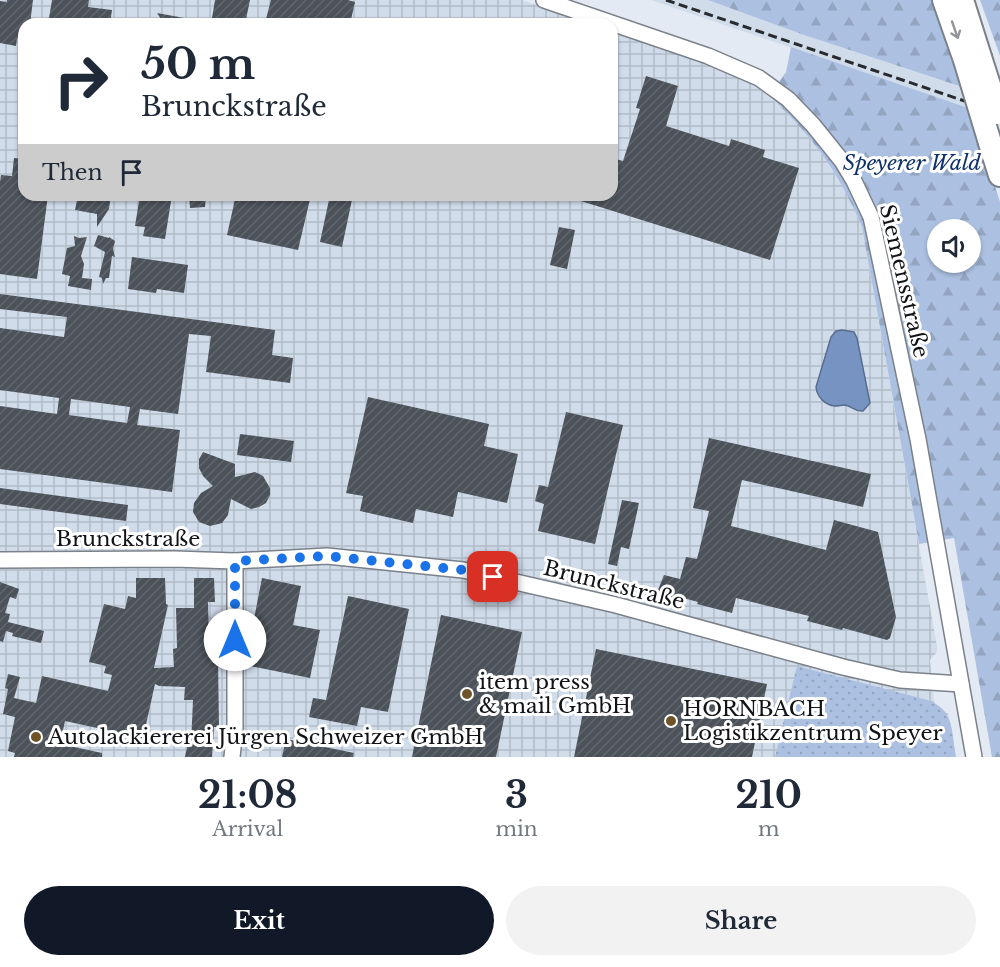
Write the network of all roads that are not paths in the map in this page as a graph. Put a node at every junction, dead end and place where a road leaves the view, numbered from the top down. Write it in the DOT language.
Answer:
graph roads {
  1 [pos="544,0"];
  2 [pos="944,0"];
  3 [pos="962,0"];
  4 [pos="597,18"];
  5 [pos="618,25"];
  6 [pos="973,58"];
  7 [pos="1000,121"];
  8 [pos="997,165"];
  9 [pos="0,560"];
  10 [pos="235,561"];
  11 [pos="961,684"];
  12 [pos="232,757"];
  13 [pos="974,757"];
  1 -- 4 [label="street, Siemensstraße"];
  2 -- 6 [label="highway, one-way"];
  3 -- 6 [label="highway"];
  5 -- 11 [label="street, Siemensstraße"];
  6 -- 7 [label="highway, bridge"];
  6 -- 8 [label="highway, bridge"];
  9 -- 10 [label="street, Brunckstraße"];
  10 -- 11 [label="street, Brunckstraße"];
  10 -- 12 [label="street"];
  11 -- 13 [label="street, Siemensstraße"];
}
